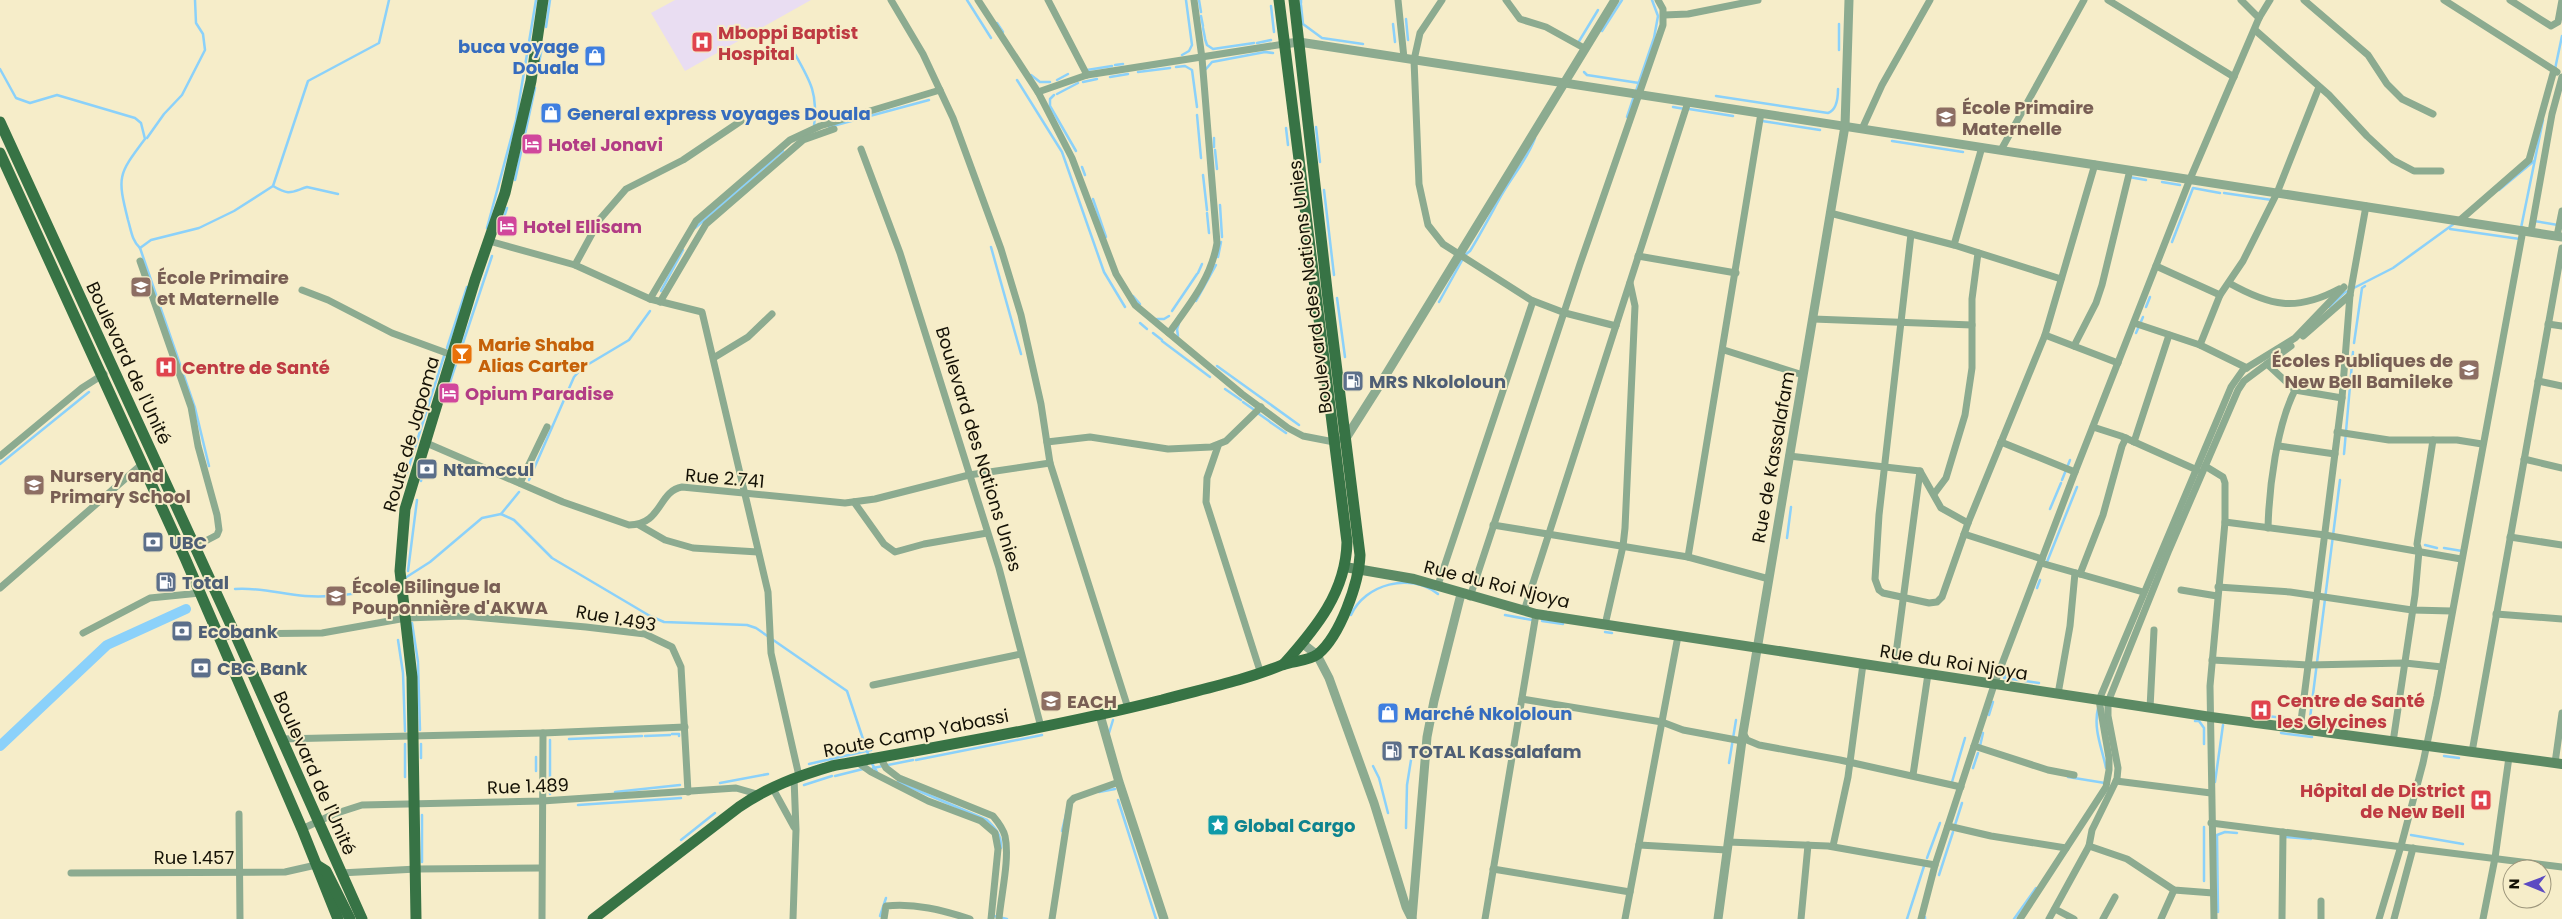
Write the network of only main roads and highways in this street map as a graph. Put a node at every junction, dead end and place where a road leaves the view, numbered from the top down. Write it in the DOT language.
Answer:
graph roads {
  1 [pos="543,0"];
  2 [pos="1279,0"];
  3 [pos="1294,0"];
  4 [pos="0,122"];
  5 [pos="0,153"];
  6 [pos="1330,358"];
  7 [pos="1345,566"];
  8 [pos="1359,570"];
  9 [pos="1316,655"];
  10 [pos="1284,664"];
  11 [pos="2558,764"];
  12 [pos="316,865"];
  13 [pos="338,919"];
  14 [pos="350,919"];
  15 [pos="362,919"];
  16 [pos="416,919"];
  17 [pos="593,919"];
  1 -- 16 [label="main road, Route de Japoma"];
  2 -- 6 [label="main road, Boulevard des Nations Unies"];
  3 -- 6 [label="main road, Boulevard des Nations Unies"];
  4 -- 15 [label="main road, Boulevard de l'Unité"];
  5 -- 12 [label="main road, Boulevard de l'Unité"];
  6 -- 7 [label="main road, Boulevard des Nations Unies"];
  6 -- 8 [label="main road, Boulevard des Nations Unies"];
  7 -- 8 [label="main road, Rue du Roi Njoya"];
  7 -- 10 [label="main road"];
  8 -- 9 [label="main road, Boulevard des Nations Unies"];
  8 -- 11 [label="main road, Rue du Roi Njoya"];
  9 -- 10 [label="main road, Route Camp Yabassi"];
  10 -- 17 [label="main road, Route Camp Yabassi"];
  12 -- 13 [label="main road, Boulevard de l'Unité"];
  12 -- 14 [label="main road"];
}
